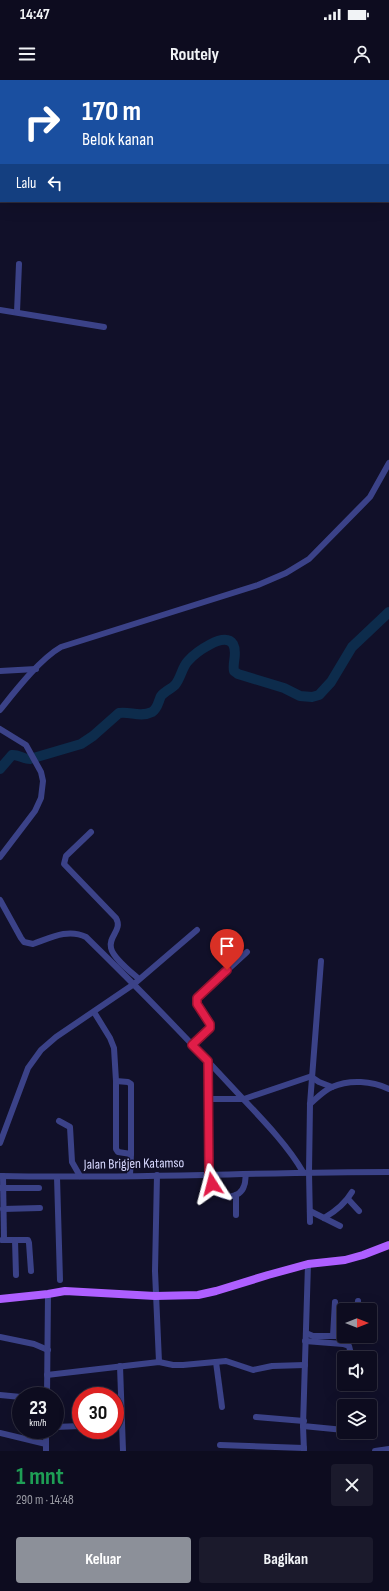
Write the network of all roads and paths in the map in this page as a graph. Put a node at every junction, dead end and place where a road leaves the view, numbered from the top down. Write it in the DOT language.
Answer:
graph roads {
  1 [pos="20,264"];
  2 [pos="0,310"];
  3 [pos="17,312"];
  4 [pos="104,327"];
  5 [pos="389,463"];
  6 [pos="36,669"];
  7 [pos="0,671"];
  8 [pos="0,710"];
  9 [pos="0,729"];
  10 [pos="91,832"];
  11 [pos="0,857"];
  12 [pos="0,900"];
  13 [pos="198,930"];
  14 [pos="247,952"];
  15 [pos="321,961"];
  16 [pos="139,979"];
  17 [pos="134,984"];
  18 [pos="94,1012"];
  19 [pos="192,1045"];
  20 [pos="208,1061"];
  21 [pos="313,1077"];
  22 [pos="116,1081"];
  23 [pos="332,1087"];
  24 [pos="389,1089"];
  25 [pos="208,1099"];
  26 [pos="244,1099"];
  27 [pos="310,1104"];
  28 [pos="59,1121"];
  29 [pos="0,1143"];
  30 [pos="131,1154"];
  31 [pos="306,1172"];
  32 [pos="389,1172"];
  33 [pos="210,1174"];
  34 [pos="246,1174"];
  35 [pos="130,1175"];
  36 [pos="157,1175"];
  37 [pos="1,1176"];
  38 [pos="80,1176"];
  39 [pos="57,1177"];
  40 [pos="1,1188"];
  41 [pos="39,1188"];
  42 [pos="352,1192"];
  43 [pos="236,1195"];
  44 [pos="348,1199"];
  45 [pos="40,1208"];
  46 [pos="3,1209"];
  47 [pos="359,1210"];
  48 [pos="310,1211"];
  49 [pos="236,1215"];
  50 [pos="324,1218"];
  51 [pos="310,1222"];
  52 [pos="340,1226"];
  53 [pos="2,1240"];
  54 [pos="15,1240"];
  55 [pos="389,1245"];
  56 [pos="308,1264"];
  57 [pos="30,1271"];
  58 [pos="16,1275"];
  59 [pos="60,1280"];
  60 [pos="48,1294"];
  61 [pos="155,1296"];
  62 [pos="0,1299"];
  63 [pos="335,1302"];
  64 [pos="306,1333"];
  65 [pos="334,1336"];
  66 [pos="0,1337"];
  67 [pos="305,1341"];
  68 [pos="48,1350"];
  69 [pos="350,1351"];
  70 [pos="159,1362"];
  71 [pos="216,1362"];
  72 [pos="305,1365"];
  73 [pos="120,1366"];
  74 [pos="47,1375"];
  75 [pos="47,1387"];
  76 [pos="0,1395"];
  77 [pos="12,1396"];
  78 [pos="222,1407"];
  79 [pos="256,1417"];
  80 [pos="303,1424"];
  81 [pos="337,1429"];
  82 [pos="0,1433"];
  83 [pos="46,1439"];
  84 [pos="46,1444"];
  85 [pos="220,1445"];
  86 [pos="304,1450"];
  87 [pos="388,1450"];
  88 [pos="46,1451"];
  89 [pos="123,1451"];
  90 [pos="375,1451"];
  1 -- 3 [label="street"];
  2 -- 3 [label="street"];
  3 -- 4 [label="street"];
  5 -- 6 [label="street"];
  6 -- 7 [label="street"];
  6 -- 8 [label="street"];
  9 -- 11 [label="street"];
  10 -- 16 [label="street"];
  12 -- 17 [label="street"];
  13 -- 16 [label="street"];
  14 -- 19 [label="street"];
  15 -- 21 [label="street"];
  16 -- 17 [label="street"];
  17 -- 18 [label="street"];
  17 -- 19 [label="street"];
  18 -- 22 [label="street"];
  18 -- 29 [label="street"];
  19 -- 20 [label="street"];
  20 -- 25 [label="street"];
  20 -- 26 [label="street"];
  21 -- 23 [label="street"];
  21 -- 26 [label="street"];
  21 -- 27 [label="street"];
  22 -- 30 [label="street"];
  22 -- 30 [label="street"];
  23 -- 24 [label="street"];
  23 -- 27 [label="street"];
  25 -- 26 [label="street"];
  25 -- 33 [label="street"];
  26 -- 31 [label="street"];
  27 -- 31 [label="street"];
  28 -- 38 [label="street"];
  30 -- 35 [label="street"];
  31 -- 32 [label="street, Jalan Brigjen Katamso"];
  31 -- 34 [label="street, Jalan Brigjen Katamso"];
  31 -- 48 [label="street"];
  33 -- 34 [label="street, Jalan Brigjen Katamso"];
  33 -- 36 [label="street, Jalan Brigjen Katamso"];
  33 -- 43 [label="street"];
  34 -- 43 [label="street"];
  35 -- 36 [label="street, Jalan Brigjen Katamso"];
  35 -- 38 [label="street, Jalan Brigjen Katamso"];
  36 -- 61 [label="street"];
  37 -- 39 [label="street, Jalan Brigjen Katamso"];
  37 -- 40 [label="street"];
  38 -- 39 [label="street, Jalan Brigjen Katamso"];
  39 -- 59 [label="street"];
  40 -- 41 [label="street"];
  40 -- 46 [label="street"];
  42 -- 44 [label="street"];
  43 -- 49 [label="street"];
  44 -- 47 [label="street"];
  44 -- 50 [label="street"];
  45 -- 46 [label="street"];
  46 -- 53 [label="street"];
  48 -- 50 [label="street"];
  48 -- 51 [label="street"];
  50 -- 52 [label="street"];
  53 -- 54 [label="street"];
  54 -- 57 [label="street"];
  54 -- 58 [label="street"];
  55 -- 56 [label="main road"];
  56 -- 61 [label="main road"];
  56 -- 64 [label="street"];
  60 -- 61 [label="main road"];
  60 -- 62 [label="main road"];
  60 -- 68 [label="street"];
  61 -- 70 [label="street"];
  63 -- 65 [label="street"];
  64 -- 65 [label="street"];
  64 -- 67 [label="street"];
  66 -- 68 [label="street"];
  67 -- 69 [label="street"];
  67 -- 72 [label="street"];
  68 -- 74 [label="street"];
  70 -- 71 [label="street"];
  70 -- 73 [label="street"];
  71 -- 72 [label="street"];
  71 -- 78 [label="street"];
  72 -- 80 [label="street"];
  73 -- 74 [label="street"];
  73 -- 89 [label="street"];
  74 -- 75 [label="street"];
  76 -- 77 [label="street"];
  79 -- 80 [label="street"];
  80 -- 81 [label="street"];
  80 -- 86 [label="street"];
  82 -- 84 [label="street"];
  83 -- 84 [label="street"];
  84 -- 88 [label="street"];
  85 -- 86 [label="street"];
  87 -- 90 [label="street"];
}
